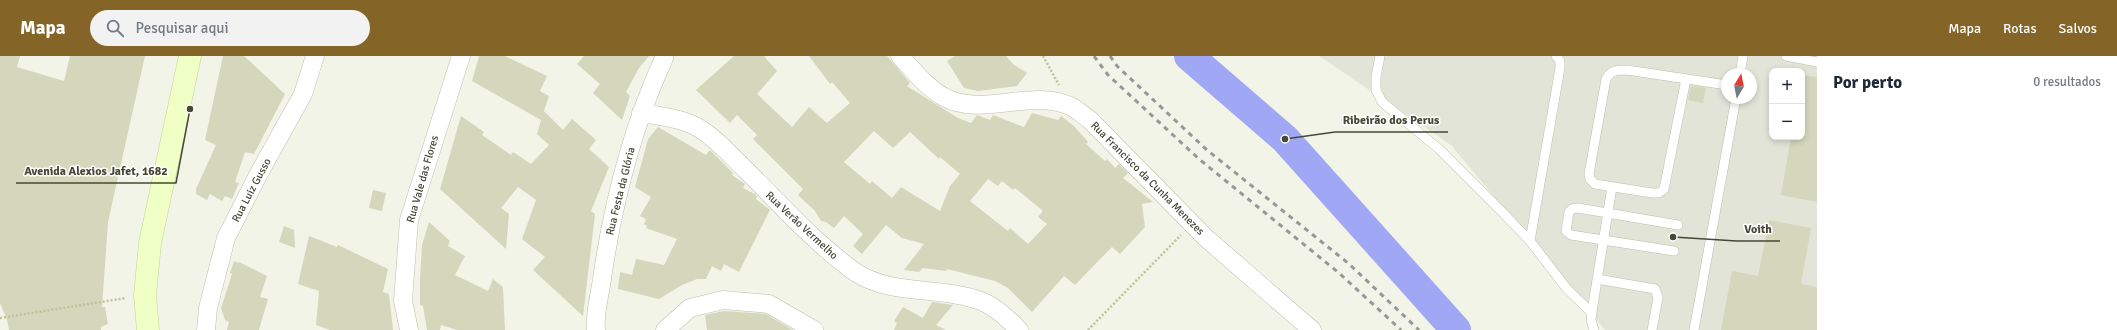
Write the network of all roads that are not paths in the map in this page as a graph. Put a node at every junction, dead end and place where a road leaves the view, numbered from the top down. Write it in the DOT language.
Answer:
graph roads {
  1 [pos="190,56"];
  2 [pos="314,56"];
  3 [pos="462,56"];
  4 [pos="900,56"];
  5 [pos="1380,56"];
  6 [pos="1556,56"];
  7 [pos="1743,56"];
  8 [pos="1786,56"];
  9 [pos="664,58"];
  10 [pos="1817,62"];
  11 [pos="1741,68"];
  12 [pos="1686,79"];
  13 [pos="1721,84"];
  14 [pos="1735,104"];
  15 [pos="641,113"];
  16 [pos="1612,187"];
  17 [pos="1608,213"];
  18 [pos="1678,225"];
  19 [pos="1604,239"];
  20 [pos="1530,241"];
  21 [pos="1674,251"];
  22 [pos="1597,279"];
  23 [pos="1592,313"];
  24 [pos="148,330"];
  25 [pos="206,330"];
  26 [pos="409,330"];
  27 [pos="596,330"];
  28 [pos="665,330"];
  29 [pos="814,330"];
  30 [pos="1019,330"];
  31 [pos="1312,330"];
  32 [pos="1594,330"];
  33 [pos="1652,330"];
  34 [pos="1694,330"];
  1 -- 24 [label="main road"];
  2 -- 25 [label="street, Rua Luiz Gusso"];
  3 -- 26 [label="street, Rua Vale das Flores"];
  4 -- 31 [label="street, Rua Francisco da Cunha Menezes"];
  5 -- 20 [label="lane"];
  6 -- 20 [label="lane"];
  7 -- 11 [label="lane"];
  8 -- 10 [label="lane"];
  9 -- 15 [label="street, Rua Festa da Glória"];
  12 -- 13 [label="lane"];
  12 -- 16 [label="lane"];
  12 -- 16 [label="lane"];
  14 -- 34 [label="lane"];
  15 -- 27 [label="street, Rua Festa da Glória"];
  15 -- 30 [label="street, Rua Verão Vermelho"];
  16 -- 17 [label="lane"];
  17 -- 18 [label="lane"];
  17 -- 19 [label="lane"];
  17 -- 19 [label="lane"];
  19 -- 21 [label="lane"];
  19 -- 22 [label="lane"];
  20 -- 23 [label="lane"];
  22 -- 23 [label="lane"];
  22 -- 33 [label="lane"];
  23 -- 32 [label="lane"];
  28 -- 29 [label="street"];
}
